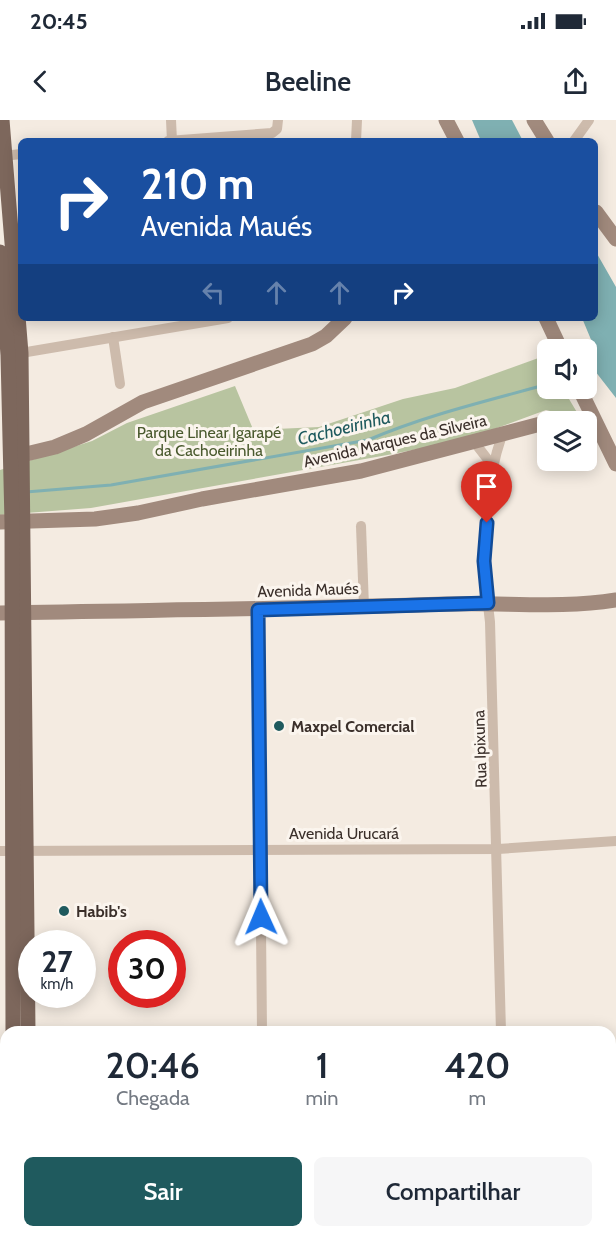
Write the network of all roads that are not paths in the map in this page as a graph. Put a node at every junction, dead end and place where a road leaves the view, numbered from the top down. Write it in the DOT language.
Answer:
graph roads {
  1 [pos="2,120"];
  2 [pos="171,120"];
  3 [pos="278,120"];
  4 [pos="357,120"];
  5 [pos="446,120"];
  6 [pos="534,120"];
  7 [pos="589,120"];
  8 [pos="170,138"];
  9 [pos="204,138"];
  10 [pos="356,138"];
  11 [pos="455,138"];
  12 [pos="545,138"];
  13 [pos="576,138"];
  14 [pos="18,154"];
  15 [pos="3,156"];
  16 [pos="14,198"];
  17 [pos="598,215"];
  18 [pos="616,239"];
  19 [pos="0,252"];
  20 [pos="210,321"];
  21 [pos="342,321"];
  22 [pos="547,321"];
  23 [pos="112,337"];
  24 [pos="556,339"];
  25 [pos="10,355"];
  26 [pos="120,384"];
  27 [pos="584,399"];
  28 [pos="537,425"];
  29 [pos="502,435"];
  30 [pos="597,437"];
  31 [pos="4,443"];
  32 [pos="475,443"];
  33 [pos="606,444"];
  34 [pos="13,461"];
  35 [pos="616,464"];
  36 [pos="492,465"];
  37 [pos="14,519"];
  38 [pos="362,526"];
  39 [pos="616,600"];
  40 [pos="488,603"];
  41 [pos="364,607"];
  42 [pos="258,610"];
  43 [pos="12,612"];
  44 [pos="616,841"];
  45 [pos="260,848"];
  46 [pos="498,849"];
  47 [pos="13,850"];
  48 [pos="13,1026"];
  49 [pos="28,1026"];
  50 [pos="262,1026"];
  51 [pos="501,1026"];
  1 -- 15 [label="main road"];
  2 -- 8 [label="street"];
  3 -- 9 [label="street"];
  4 -- 10 [label="street"];
  5 -- 11 [label="street"];
  6 -- 12 [label="street"];
  7 -- 13 [label="street"];
  14 -- 15 [label="street"];
  15 -- 16 [label="main road"];
  16 -- 25 [label="main road"];
  17 -- 18 [label="street"];
  19 -- 25 [label="main road"];
  20 -- 23 [label="street"];
  21 -- 34 [label="street"];
  22 -- 24 [label="street"];
  23 -- 25 [label="street"];
  23 -- 26 [label="street"];
  25 -- 31 [label="main road"];
  25 -- 34 [label="main road"];
  27 -- 33 [label="street"];
  28 -- 29 [label="street, Avenida Marques da Silveira"];
  29 -- 32 [label="street, Avenida Marques da Silveira"];
  29 -- 36 [label="street, Rua Ipixuna"];
  30 -- 33 [label="street"];
  31 -- 34 [label="main road"];
  32 -- 36 [label="street"];
  32 -- 37 [label="street, Avenida Marques da Silveira"];
  33 -- 35 [label="street"];
  34 -- 37 [label="main road"];
  36 -- 40 [label="street, Rua Ipixuna"];
  37 -- 43 [label="main road"];
  38 -- 41 [label="street"];
  39 -- 40 [label="street, Avenida Maués"];
  40 -- 41 [label="street, Avenida Maués"];
  40 -- 46 [label="street, Rua Ipixuna"];
  41 -- 42 [label="street, Avenida Maués"];
  42 -- 43 [label="street, Avenida Maués"];
  42 -- 45 [label="street"];
  43 -- 47 [label="main road"];
  44 -- 46 [label="street, Avenida Urucará"];
  45 -- 46 [label="street, Avenida Urucará"];
  45 -- 47 [label="street, Avenida Urucará"];
  45 -- 50 [label="street"];
  46 -- 51 [label="street, Rua Ipixuna"];
  47 -- 48 [label="main road"];
  47 -- 49 [label="main road"];
}
